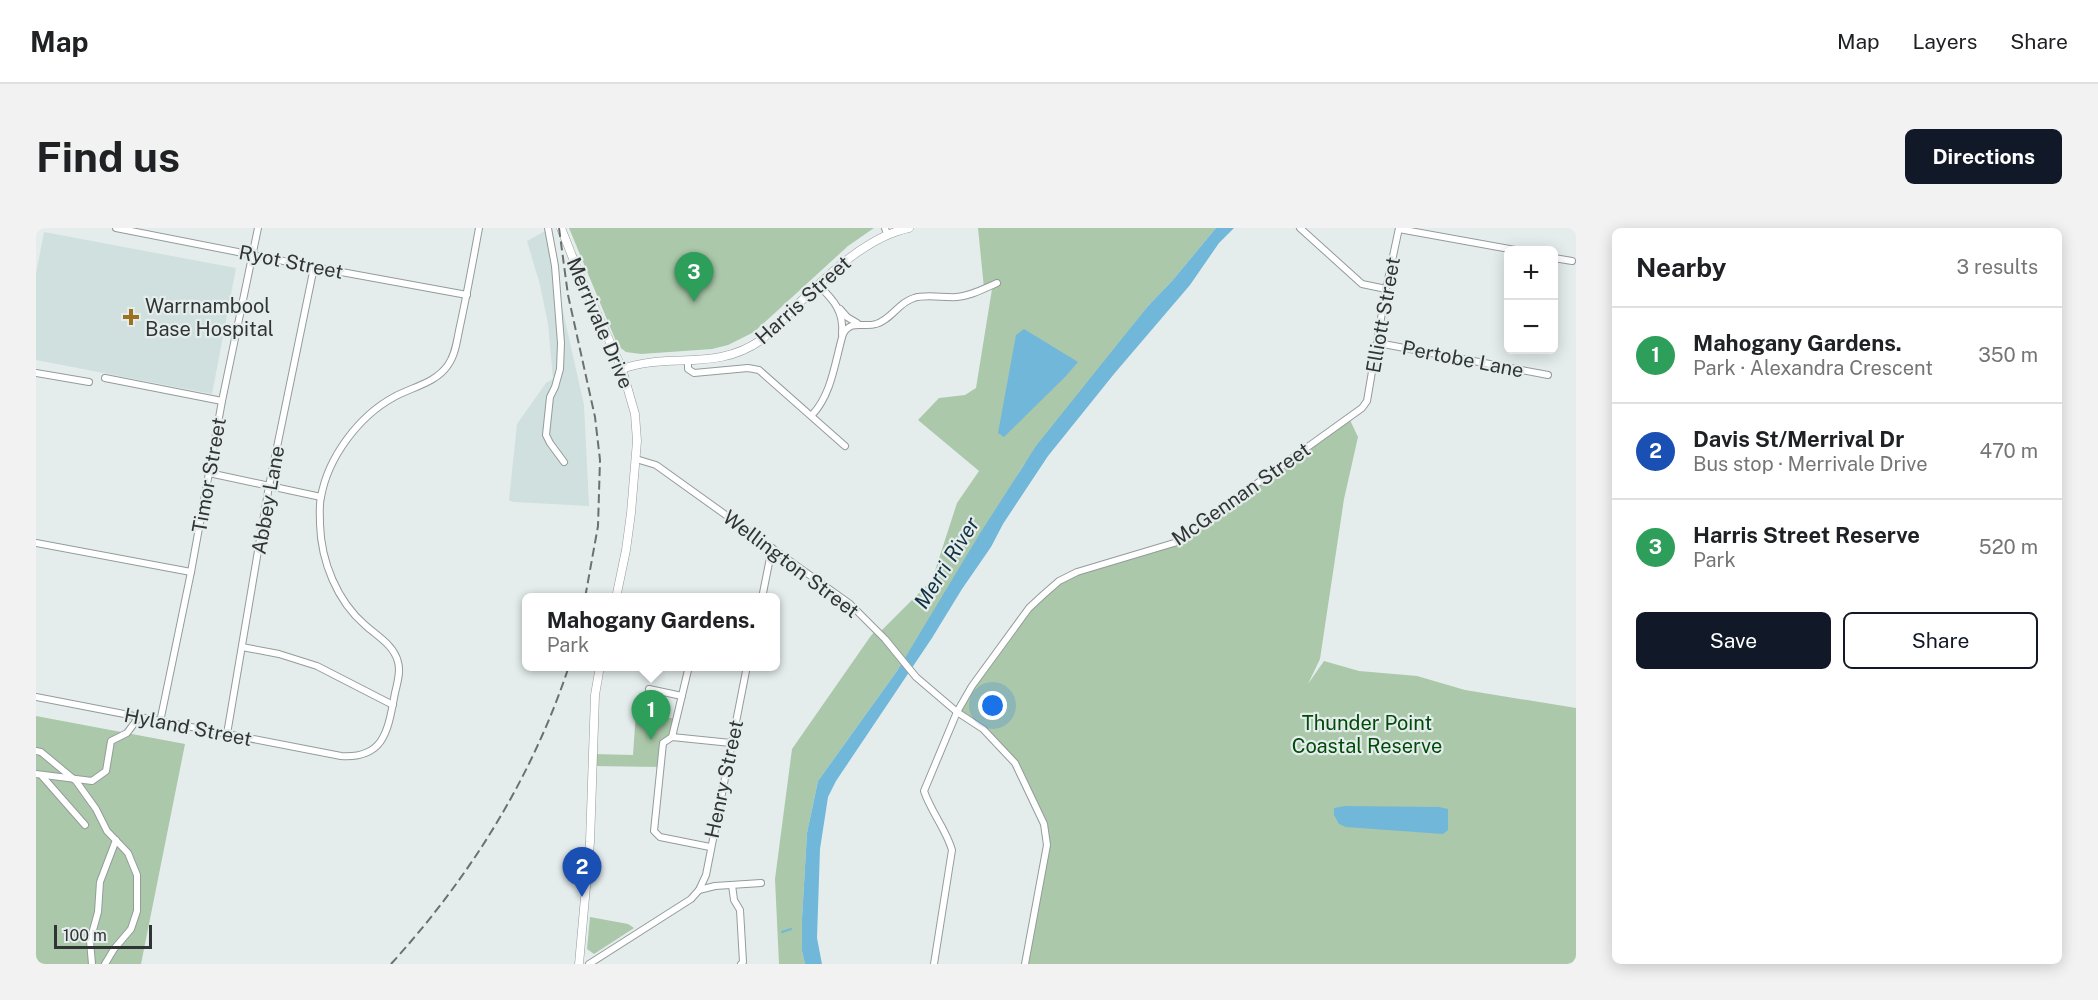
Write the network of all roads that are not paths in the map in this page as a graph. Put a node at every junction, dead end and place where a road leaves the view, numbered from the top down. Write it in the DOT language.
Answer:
graph roads {
  1 [pos="116,228"];
  2 [pos="258,228"];
  3 [pos="479,228"];
  4 [pos="548,228"];
  5 [pos="561,228"];
  6 [pos="909,228"];
  7 [pos="1300,228"];
  8 [pos="1399,229"];
  9 [pos="139,230"];
  10 [pos="886,231"];
  11 [pos="1504,248"];
  12 [pos="254,255"];
  13 [pos="1558,259"];
  14 [pos="1572,261"];
  15 [pos="314,267"];
  16 [pos="996,284"];
  17 [pos="819,286"];
  18 [pos="1386,289"];
  19 [pos="467,295"];
  20 [pos="834,301"];
  21 [pos="860,324"];
  22 [pos="841,340"];
  23 [pos="1378,342"];
  24 [pos="687,361"];
  25 [pos="622,369"];
  26 [pos="36,373"];
  27 [pos="1548,375"];
  28 [pos="105,378"];
  29 [pos="89,382"];
  30 [pos="222,401"];
  31 [pos="1367,401"];
  32 [pos="812,416"];
  33 [pos="845,446"];
  34 [pos="636,459"];
  35 [pos="564,462"];
  36 [pos="209,473"];
  37 [pos="269,486"];
  38 [pos="321,497"];
  39 [pos="36,543"];
  40 [pos="772,548"];
  41 [pos="191,572"];
  42 [pos="617,593"];
  43 [pos="763,593"];
  44 [pos="242,647"];
  45 [pos="599,671"];
  46 [pos="688,671"];
  47 [pos="746,671"];
  48 [pos="649,689"];
  49 [pos="682,696"];
  50 [pos="36,697"];
  51 [pos="393,705"];
  52 [pos="957,712"];
  53 [pos="139,717"];
  54 [pos="160,722"];
  55 [pos="227,734"];
  56 [pos="672,737"];
  57 [pos="731,743"];
  58 [pos="36,752"];
  59 [pos="39,775"];
  60 [pos="76,781"];
  61 [pos="85,825"];
  62 [pos="116,840"];
  63 [pos="710,847"];
  64 [pos="761,883"];
  65 [pos="732,885"];
  66 [pos="699,890"];
  67 [pos="92,964"];
  68 [pos="105,964"];
  69 [pos="579,964"];
  70 [pos="590,964"];
  71 [pos="741,964"];
  72 [pos="934,964"];
  73 [pos="1025,964"];
  1 -- 9 [label="street, Ryot Street"];
  2 -- 12 [label="street, Timor Street"];
  3 -- 19 [label="street"];
  4 -- 35 [label="street"];
  5 -- 25 [label="street, Merrivale Drive"];
  6 -- 10 [label="street, Harris Street"];
  7 -- 18 [label="street"];
  8 -- 11 [label="street"];
  8 -- 18 [label="street, Elliott Street"];
  9 -- 12 [label="street, Ryot Street"];
  10 -- 17 [label="street, Harris Street"];
  12 -- 15 [label="street, Ryot Street"];
  12 -- 30 [label="street, Timor Street"];
  13 -- 14 [label="street"];
  15 -- 19 [label="street, Ryot Street"];
  15 -- 37 [label="street, Abbey Lane"];
  16 -- 21 [label="street"];
  17 -- 20 [label="street"];
  17 -- 24 [label="street, Harris Street"];
  18 -- 23 [label="street, Elliott Street"];
  19 -- 38 [label="street"];
  20 -- 21 [label="street"];
  20 -- 22 [label="street"];
  21 -- 22 [label="street"];
  22 -- 32 [label="street"];
  23 -- 27 [label="street, Pertobe Lane"];
  23 -- 31 [label="street, Elliott Street"];
  24 -- 25 [label="street, Harris Street"];
  24 -- 32 [label="street"];
  25 -- 34 [label="street, Merrivale Drive"];
  26 -- 29 [label="street"];
  28 -- 30 [label="street"];
  30 -- 36 [label="street, Timor Street"];
  31 -- 52 [label="street, McGennan Street"];
  32 -- 33 [label="street"];
  34 -- 40 [label="street, Wellington Street"];
  34 -- 42 [label="street, Merrivale Drive"];
  36 -- 37 [label="street"];
  36 -- 41 [label="street, Timor Street"];
  37 -- 38 [label="street"];
  37 -- 44 [label="street, Abbey Lane"];
  38 -- 51 [label="street"];
  39 -- 41 [label="street"];
  40 -- 43 [label="street"];
  40 -- 52 [label="street, Wellington Street"];
  41 -- 54 [label="street, Timor Street"];
  44 -- 51 [label="street"];
  44 -- 55 [label="street, Abbey Lane"];
  45 -- 69 [label="street"];
  46 -- 49 [label="street"];
  47 -- 57 [label="street, Henry Street"];
  48 -- 49 [label="street"];
  49 -- 56 [label="street"];
  50 -- 53 [label="street, Hyland Street"];
  51 -- 55 [label="street, Hyland Street"];
  52 -- 72 [label="street, McGennan Street"];
  52 -- 73 [label="street, Wellington Street"];
  53 -- 54 [label="street, Hyland Street"];
  53 -- 60 [label="street"];
  54 -- 55 [label="street, Hyland Street"];
  56 -- 57 [label="street"];
  56 -- 63 [label="street"];
  57 -- 63 [label="street, Henry Street"];
  58 -- 60 [label="street"];
  59 -- 60 [label="street"];
  59 -- 61 [label="street"];
  60 -- 62 [label="street"];
  62 -- 67 [label="street"];
  62 -- 68 [label="street"];
  63 -- 66 [label="street, Henry Street"];
  64 -- 65 [label="street"];
  65 -- 66 [label="street"];
  65 -- 71 [label="street"];
  66 -- 70 [label="street"];
}
